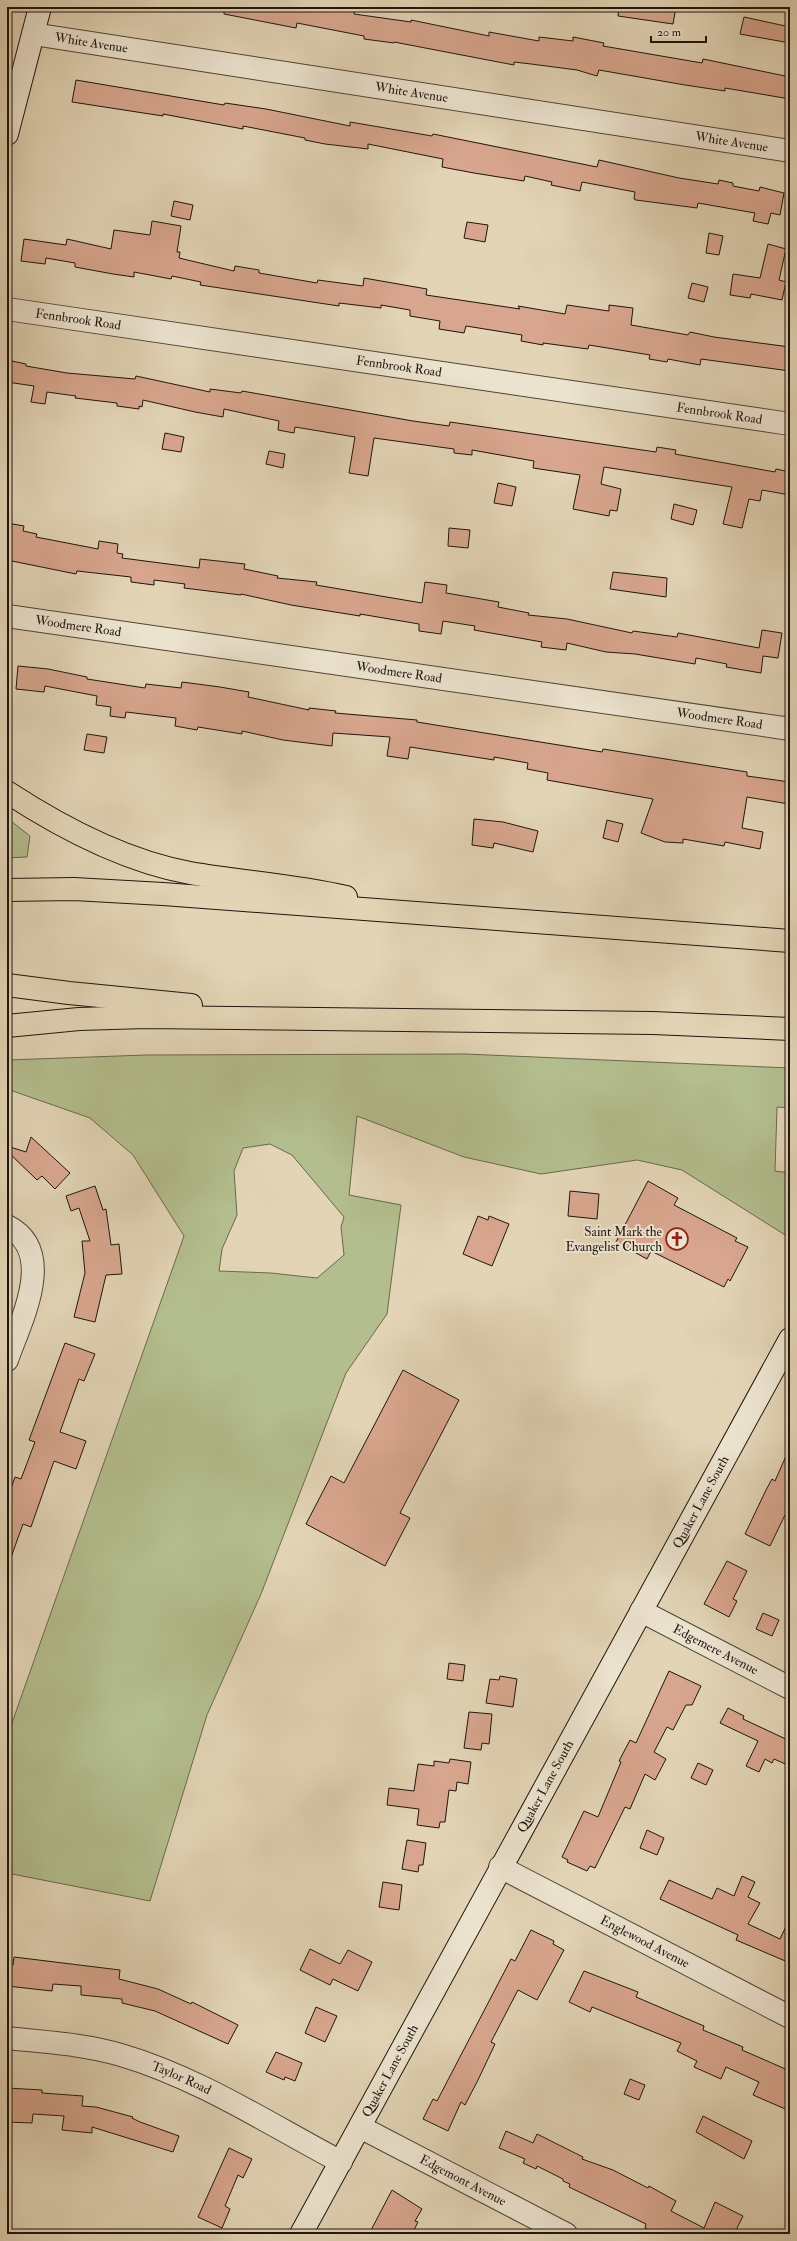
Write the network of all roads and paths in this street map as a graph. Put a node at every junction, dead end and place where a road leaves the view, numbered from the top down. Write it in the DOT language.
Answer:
graph roads {
  1 [pos="40,7"];
  2 [pos="33,34"];
  3 [pos="7,134"];
  4 [pos="790,151"];
  5 [pos="7,309"];
  6 [pos="790,424"];
  7 [pos="7,616"];
  8 [pos="790,729"];
  9 [pos="7,792"];
  10 [pos="7,890"];
  11 [pos="400,911"];
  12 [pos="790,941"];
  13 [pos="7,985"];
  14 [pos="285,1019"];
  15 [pos="7,1026"];
  16 [pos="790,1029"];
  17 [pos="7,1226"];
  18 [pos="789,1342"];
  19 [pos="7,1360"];
  20 [pos="641,1611"];
  21 [pos="790,1688"];
  22 [pos="500,1867"];
  23 [pos="790,2017"];
  24 [pos="7,2038"];
  25 [pos="360,2127"];
  26 [pos="341,2162"];
  27 [pos="301,2234"];
  28 [pos="566,2234"];
  1 -- 2 [label="street"];
  2 -- 3 [label="street"];
  2 -- 4 [label="street, White Avenue"];
  5 -- 6 [label="street, Fennbrook Road"];
  7 -- 8 [label="street, Woodmere Road"];
  9 -- 11 [label="highway"];
  10 -- 11 [label="highway"];
  11 -- 12 [label="highway"];
  13 -- 14 [label="highway"];
  14 -- 15 [label="highway"];
  14 -- 16 [label="highway"];
  17 -- 19 [label="street"];
  18 -- 20 [label="street, Quaker Lane South"];
  20 -- 21 [label="street, Edgemere Avenue"];
  20 -- 22 [label="street, Quaker Lane South"];
  22 -- 23 [label="street, Englewood Avenue"];
  22 -- 25 [label="street, Quaker Lane South"];
  24 -- 26 [label="street, Taylor Road"];
  25 -- 26 [label="street, Quaker Lane South"];
  25 -- 28 [label="street, Edgemont Avenue"];
  26 -- 27 [label="street, Quaker Lane South"];
}
